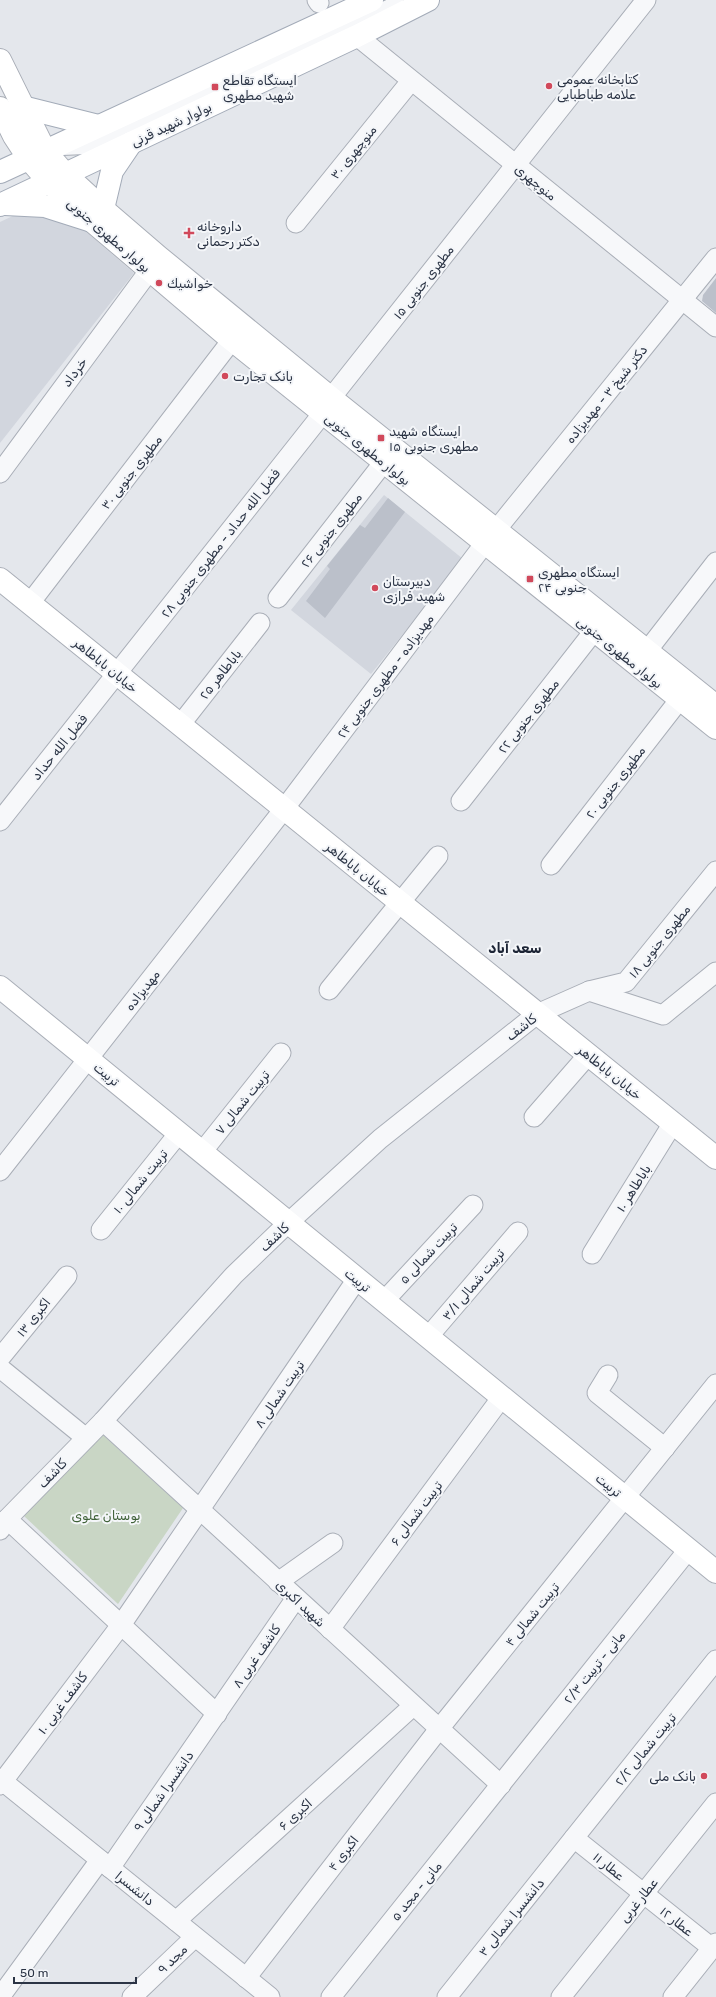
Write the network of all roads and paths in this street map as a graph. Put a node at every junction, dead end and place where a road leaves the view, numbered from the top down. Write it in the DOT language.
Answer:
graph roads {
  1 [pos="372,0"];
  2 [pos="398,0"];
  3 [pos="428,0"];
  4 [pos="646,0"];
  5 [pos="357,36"];
  6 [pos="0,60"];
  7 [pos="411,81"];
  8 [pos="22,107"];
  9 [pos="0,108"];
  10 [pos="98,126"];
  11 [pos="131,144"];
  12 [pos="37,155"];
  13 [pos="515,165"];
  14 [pos="0,172"];
  15 [pos="57,178"];
  16 [pos="1,204"];
  17 [pos="97,215"];
  18 [pos="296,223"];
  19 [pos="716,258"];
  20 [pos="149,271"];
  21 [pos="682,300"];
  22 [pos="716,327"];
  23 [pos="232,340"];
  24 [pos="327,405"];
  25 [pos="384,462"];
  26 [pos="0,474"];
  27 [pos="491,536"];
  28 [pos="716,562"];
  29 [pos="0,579"];
  30 [pos="278,598"];
  31 [pos="30,603"];
  32 [pos="260,623"];
  33 [pos="594,631"];
  34 [pos="647,651"];
  35 [pos="117,674"];
  36 [pos="680,699"];
  37 [pos="716,706"];
  38 [pos="180,724"];
  39 [pos="716,728"];
  40 [pos="461,801"];
  41 [pos="284,809"];
  42 [pos="0,821"];
  43 [pos="438,856"];
  44 [pos="551,865"];
  45 [pos="716,871"];
  46 [pos="400,903"];
  47 [pos="716,972"];
  48 [pos="0,987"];
  49 [pos="329,990"];
  50 [pos="589,991"];
  51 [pos="537,1014"];
  52 [pos="282,1053"];
  53 [pos="588,1055"];
  54 [pos="88,1059"];
  55 [pos="534,1117"];
  56 [pos="673,1123"];
  57 [pos="179,1133"];
  58 [pos="202,1152"];
  59 [pos="716,1158"];
  60 [pos="0,1171"];
  61 [pos="472,1204"];
  62 [pos="288,1223"];
  63 [pos="101,1230"];
  64 [pos="518,1232"];
  65 [pos="592,1254"];
  66 [pos="67,1276"];
  67 [pos="357,1279"];
  68 [pos="384,1301"];
  69 [pos="428,1337"];
  70 [pos="0,1358"];
  71 [pos="0,1368"];
  72 [pos="608,1375"];
  73 [pos="716,1384"];
  74 [pos="502,1397"];
  75 [pos="103,1421"];
  76 [pos="86,1438"];
  77 [pos="665,1448"];
  78 [pos="625,1498"];
  79 [pos="200,1510"];
  80 [pos="4,1525"];
  81 [pos="333,1543"];
  82 [pos="688,1550"];
  83 [pos="716,1572"];
  84 [pos="278,1582"];
  85 [pos="296,1598"];
  86 [pos="121,1625"];
  87 [pos="330,1629"];
  88 [pos="716,1660"];
  89 [pos="413,1706"];
  90 [pos="217,1714"];
  91 [pos="439,1729"];
  92 [pos="1,1782"];
  93 [pos="500,1785"];
  94 [pos="716,1802"];
  95 [pos="574,1838"];
  96 [pos="105,1864"];
  97 [pos="643,1893"];
  98 [pos="176,1921"];
  99 [pos="195,1937"];
  100 [pos="714,1945"];
  101 [pos="246,1978"];
  102 [pos="0,1997"];
  103 [pos="132,1997"];
  104 [pos="270,1997"];
  105 [pos="331,1997"];
  106 [pos="447,1997"];
  107 [pos="561,1997"];
  108 [pos="673,1997"];
  1 -- 10 [label="main road"];
  2 -- 12 [label="lane"];
  3 -- 5 [label="main road, بولوار شهید قرنی"];
  4 -- 13 [label="street, مطهری جنوبی ۱۵"];
  5 -- 7 [label="street, منوچهری"];
  5 -- 11 [label="main road, بولوار شهید قرنی"];
  6 -- 8 [label="main road"];
  7 -- 13 [label="street, منوچهری"];
  7 -- 18 [label="street, منوچهری ۳۰"];
  8 -- 10 [label="main road"];
  8 -- 12 [label="main road"];
  9 -- 12 [label="main road"];
  10 -- 12 [label="main road"];
  11 -- 15 [label="main road, بولوار شهید قرنی"];
  11 -- 17 [label="main road"];
  12 -- 14 [label="main road"];
  12 -- 15 [label="main road, بولوار مطهری جنوبی"];
  13 -- 21 [label="street, منوچهری"];
  13 -- 24 [label="street, مطهری جنوبی ۱۵"];
  15 -- 16 [label="main road, بولوار شهید قرنی"];
  15 -- 17 [label="main road, بولوار مطهری جنوبی"];
  16 -- 17 [label="main road"];
  17 -- 20 [label="main road, بولوار مطهری جنوبی"];
  17 -- 24 [label="main road, بولوار مطهری جنوبی"];
  19 -- 21 [label="street, دکتر شیخ ۳ - مهدیزاده"];
  20 -- 23 [label="main road, بولوار مطهری جنوبی"];
  20 -- 26 [label="street, خرداد"];
  21 -- 22 [label="street, منوچهری"];
  21 -- 27 [label="street, دکتر شیخ ۳ - مهدیزاده"];
  23 -- 24 [label="main road, بولوار مطهری جنوبی"];
  23 -- 31 [label="street, مطهری جنوبی ۳۰"];
  24 -- 25 [label="main road, بولوار مطهری جنوبی"];
  24 -- 27 [label="main road, بولوار مطهری جنوبی"];
  24 -- 35 [label="street, فضل الله حداد - مطهری جنوبی ۲۸"];
  25 -- 27 [label="main road, بولوار مطهری جنوبی"];
  25 -- 30 [label="street, مطهری جنوبی ۲۶"];
  27 -- 33 [label="main road, بولوار مطهری جنوبی"];
  27 -- 34 [label="main road, بولوار مطهری جنوبی"];
  27 -- 41 [label="street, مهدیزاده - مطهری جنوبی ۲۴"];
  28 -- 34 [label="street"];
  29 -- 31 [label="main road, خیابان باباطاهر"];
  31 -- 35 [label="main road, خیابان باباطاهر"];
  32 -- 38 [label="street, باباطاهر ۲۵"];
  33 -- 36 [label="main road, بولوار مطهری جنوبی"];
  33 -- 40 [label="street, مطهری جنوبی ۲۲"];
  34 -- 37 [label="main road, بولوار مطهری جنوبی"];
  35 -- 38 [label="main road, خیابان باباطاهر"];
  35 -- 42 [label="street, فضل الله حداد"];
  36 -- 39 [label="main road, بولوار مطهری جنوبی"];
  36 -- 44 [label="street, مطهری جنوبی ۲۰"];
  38 -- 41 [label="main road, خیابان باباطاهر"];
  41 -- 46 [label="main road, خیابان باباطاهر"];
  41 -- 54 [label="street, مهدیزاده"];
  43 -- 46 [label="street"];
  45 -- 50 [label="street, مطهری جنوبی ۱۸"];
  46 -- 49 [label="street"];
  46 -- 51 [label="main road, خیابان باباطاهر"];
  47 -- 50 [label="street"];
  48 -- 54 [label="main road, تربیت"];
  50 -- 51 [label="street, کاشف"];
  51 -- 53 [label="main road, خیابان باباطاهر"];
  51 -- 62 [label="street, کاشف"];
  52 -- 58 [label="street, تربیت شمالی ۷"];
  53 -- 55 [label="street"];
  53 -- 56 [label="main road, خیابان باباطاهر"];
  54 -- 57 [label="main road, تربیت"];
  54 -- 60 [label="street, مهدیزاده"];
  56 -- 59 [label="main road, خیابان باباطاهر"];
  56 -- 65 [label="street, باباطاهر ۱۰"];
  57 -- 58 [label="main road, تربیت"];
  57 -- 63 [label="street, تربیت شمالی ۱۰"];
  58 -- 62 [label="main road, تربیت"];
  61 -- 68 [label="street, تربیت شمالی ۵"];
  62 -- 67 [label="main road, تربیت"];
  62 -- 75 [label="street, کاشف"];
  64 -- 69 [label="street, تربیت شمالی ۳/۱"];
  66 -- 70 [label="street, اکبری ۱۳"];
  67 -- 68 [label="main road, تربیت"];
  67 -- 79 [label="street, تربیت شمالی ۸"];
  68 -- 69 [label="main road, تربیت"];
  69 -- 74 [label="main road, تربیت"];
  71 -- 76 [label="street"];
  72 -- 77 [label="street"];
  73 -- 77 [label="street, تربیت شمالی ۴"];
  74 -- 78 [label="main road, تربیت"];
  74 -- 87 [label="street, تربیت شمالی ۶"];
  75 -- 76 [label="street, کاشف"];
  75 -- 79 [label="street, شهید اکبری"];
  76 -- 80 [label="street, کاشف"];
  77 -- 78 [label="street, تربیت شمالی ۴"];
  78 -- 82 [label="main road, تربیت"];
  78 -- 91 [label="street, تربیت شمالی ۴"];
  79 -- 84 [label="street, شهید اکبری"];
  79 -- 86 [label="street"];
  80 -- 86 [label="street"];
  81 -- 84 [label="street"];
  82 -- 83 [label="main road, تربیت"];
  82 -- 93 [label="street, مانی - تربیت ۲/۳"];
  84 -- 85 [label="street, شهید اکبری"];
  85 -- 87 [label="street, شهید اکبری"];
  85 -- 90 [label="street, کاشف غربی ۸"];
  86 -- 90 [label="street"];
  86 -- 92 [label="street, کاشف غربی ۱۰"];
  87 -- 89 [label="street, شهید اکبری"];
  88 -- 95 [label="street, تربیت شمالی ۲/۲"];
  89 -- 91 [label="street, شهید اکبری"];
  89 -- 98 [label="street, اکبری ۶"];
  90 -- 96 [label="street, دانشسرا شمالی ۹"];
  91 -- 93 [label="street, شهید اکبری"];
  91 -- 101 [label="street, اکبری ۴"];
  92 -- 96 [label="street, دانشسرا"];
  93 -- 105 [label="street, مانی - مجد ۵"];
  94 -- 97 [label="street, عطار غربی"];
  95 -- 97 [label="street, عطار ۱۱"];
  95 -- 106 [label="street, دانشسرا شمالی ۳"];
  96 -- 98 [label="street, دانشسرا"];
  96 -- 102 [label="street, دانشسرا شمالی ۹"];
  97 -- 100 [label="street, عطار ۱۲"];
  97 -- 107 [label="street, عطار غربی"];
  98 -- 99 [label="street, دانشسرا"];
  99 -- 101 [label="street, دانشسرا"];
  99 -- 103 [label="street, مجد ۹"];
  100 -- 108 [label="street"];
  101 -- 104 [label="street, دانشسرا"];
}
